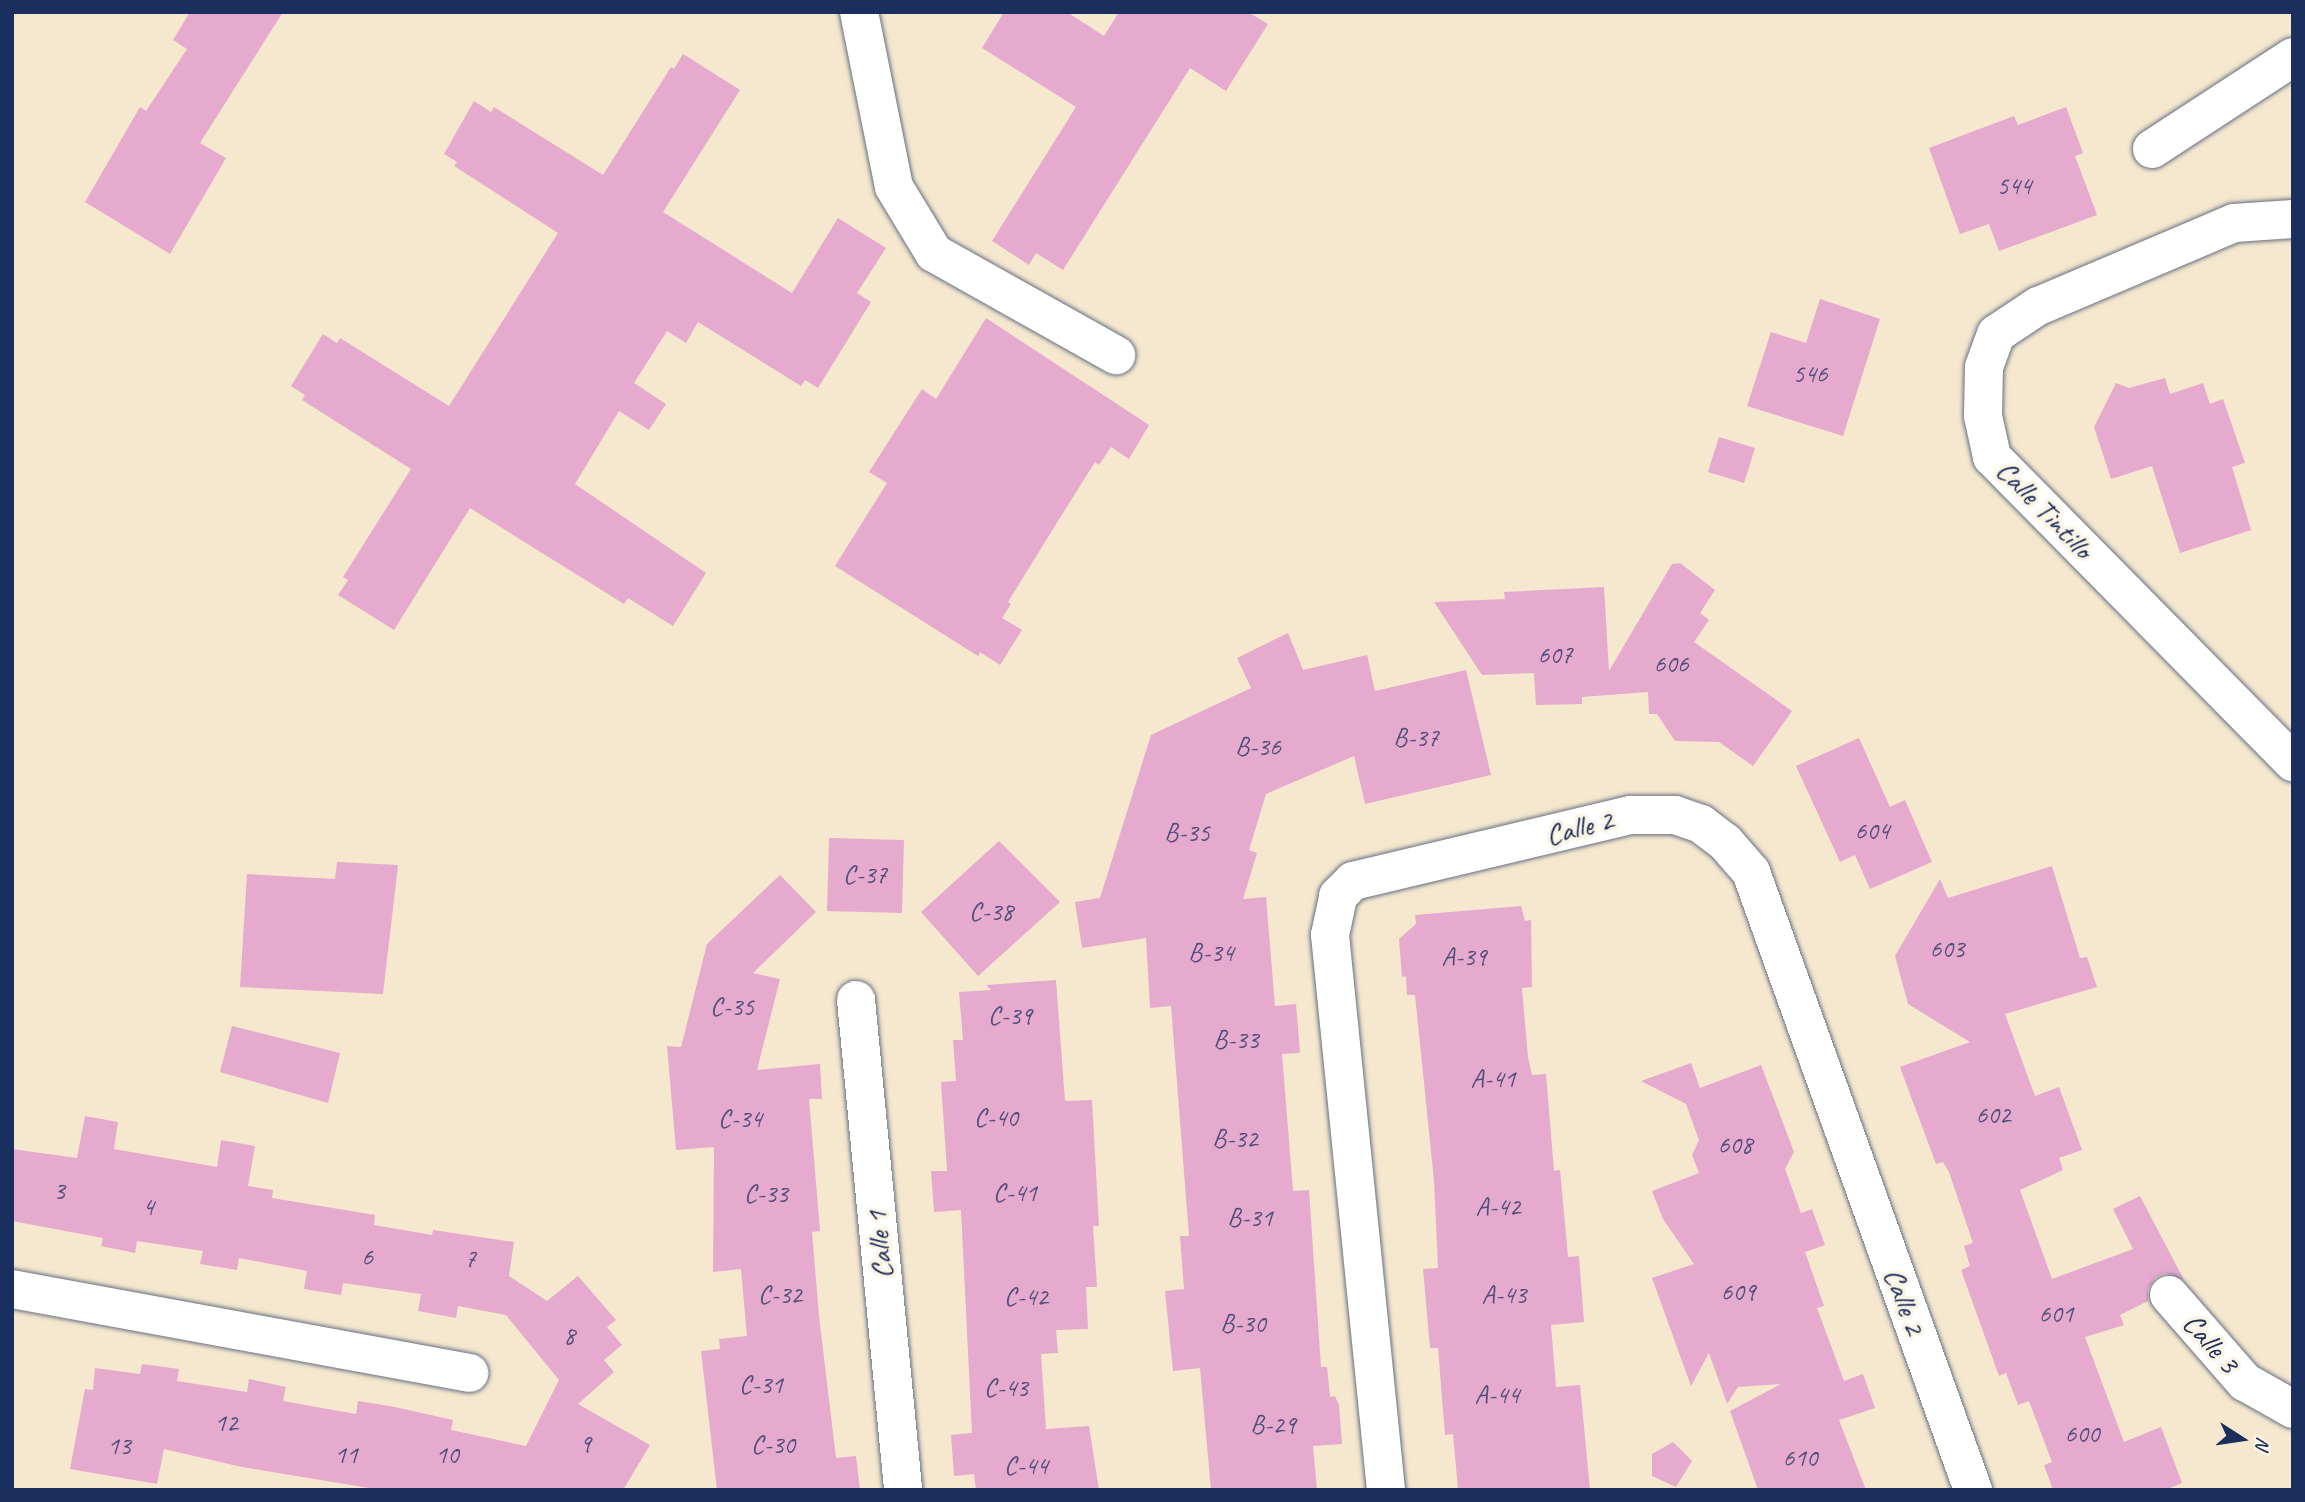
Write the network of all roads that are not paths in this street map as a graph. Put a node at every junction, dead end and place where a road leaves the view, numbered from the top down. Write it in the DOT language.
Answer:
graph roads {
  1 [pos="859,12"];
  2 [pos="2293,57"];
  3 [pos="2152,149"];
  4 [pos="2293,219"];
  5 [pos="1116,355"];
  6 [pos="2293,762"];
  7 [pos="856,1000"];
  8 [pos="12,1289"];
  9 [pos="2169,1295"];
  10 [pos="469,1373"];
  11 [pos="2293,1409"];
  12 [pos="902,1490"];
  13 [pos="1386,1490"];
  14 [pos="1973,1490"];
  1 -- 5 [label="street"];
  2 -- 3 [label="street"];
  4 -- 6 [label="street, Calle Tintillo"];
  7 -- 12 [label="street, Calle 1"];
  8 -- 10 [label="street"];
  9 -- 11 [label="street, Calle 3"];
  13 -- 14 [label="street, Calle 2"];
}
